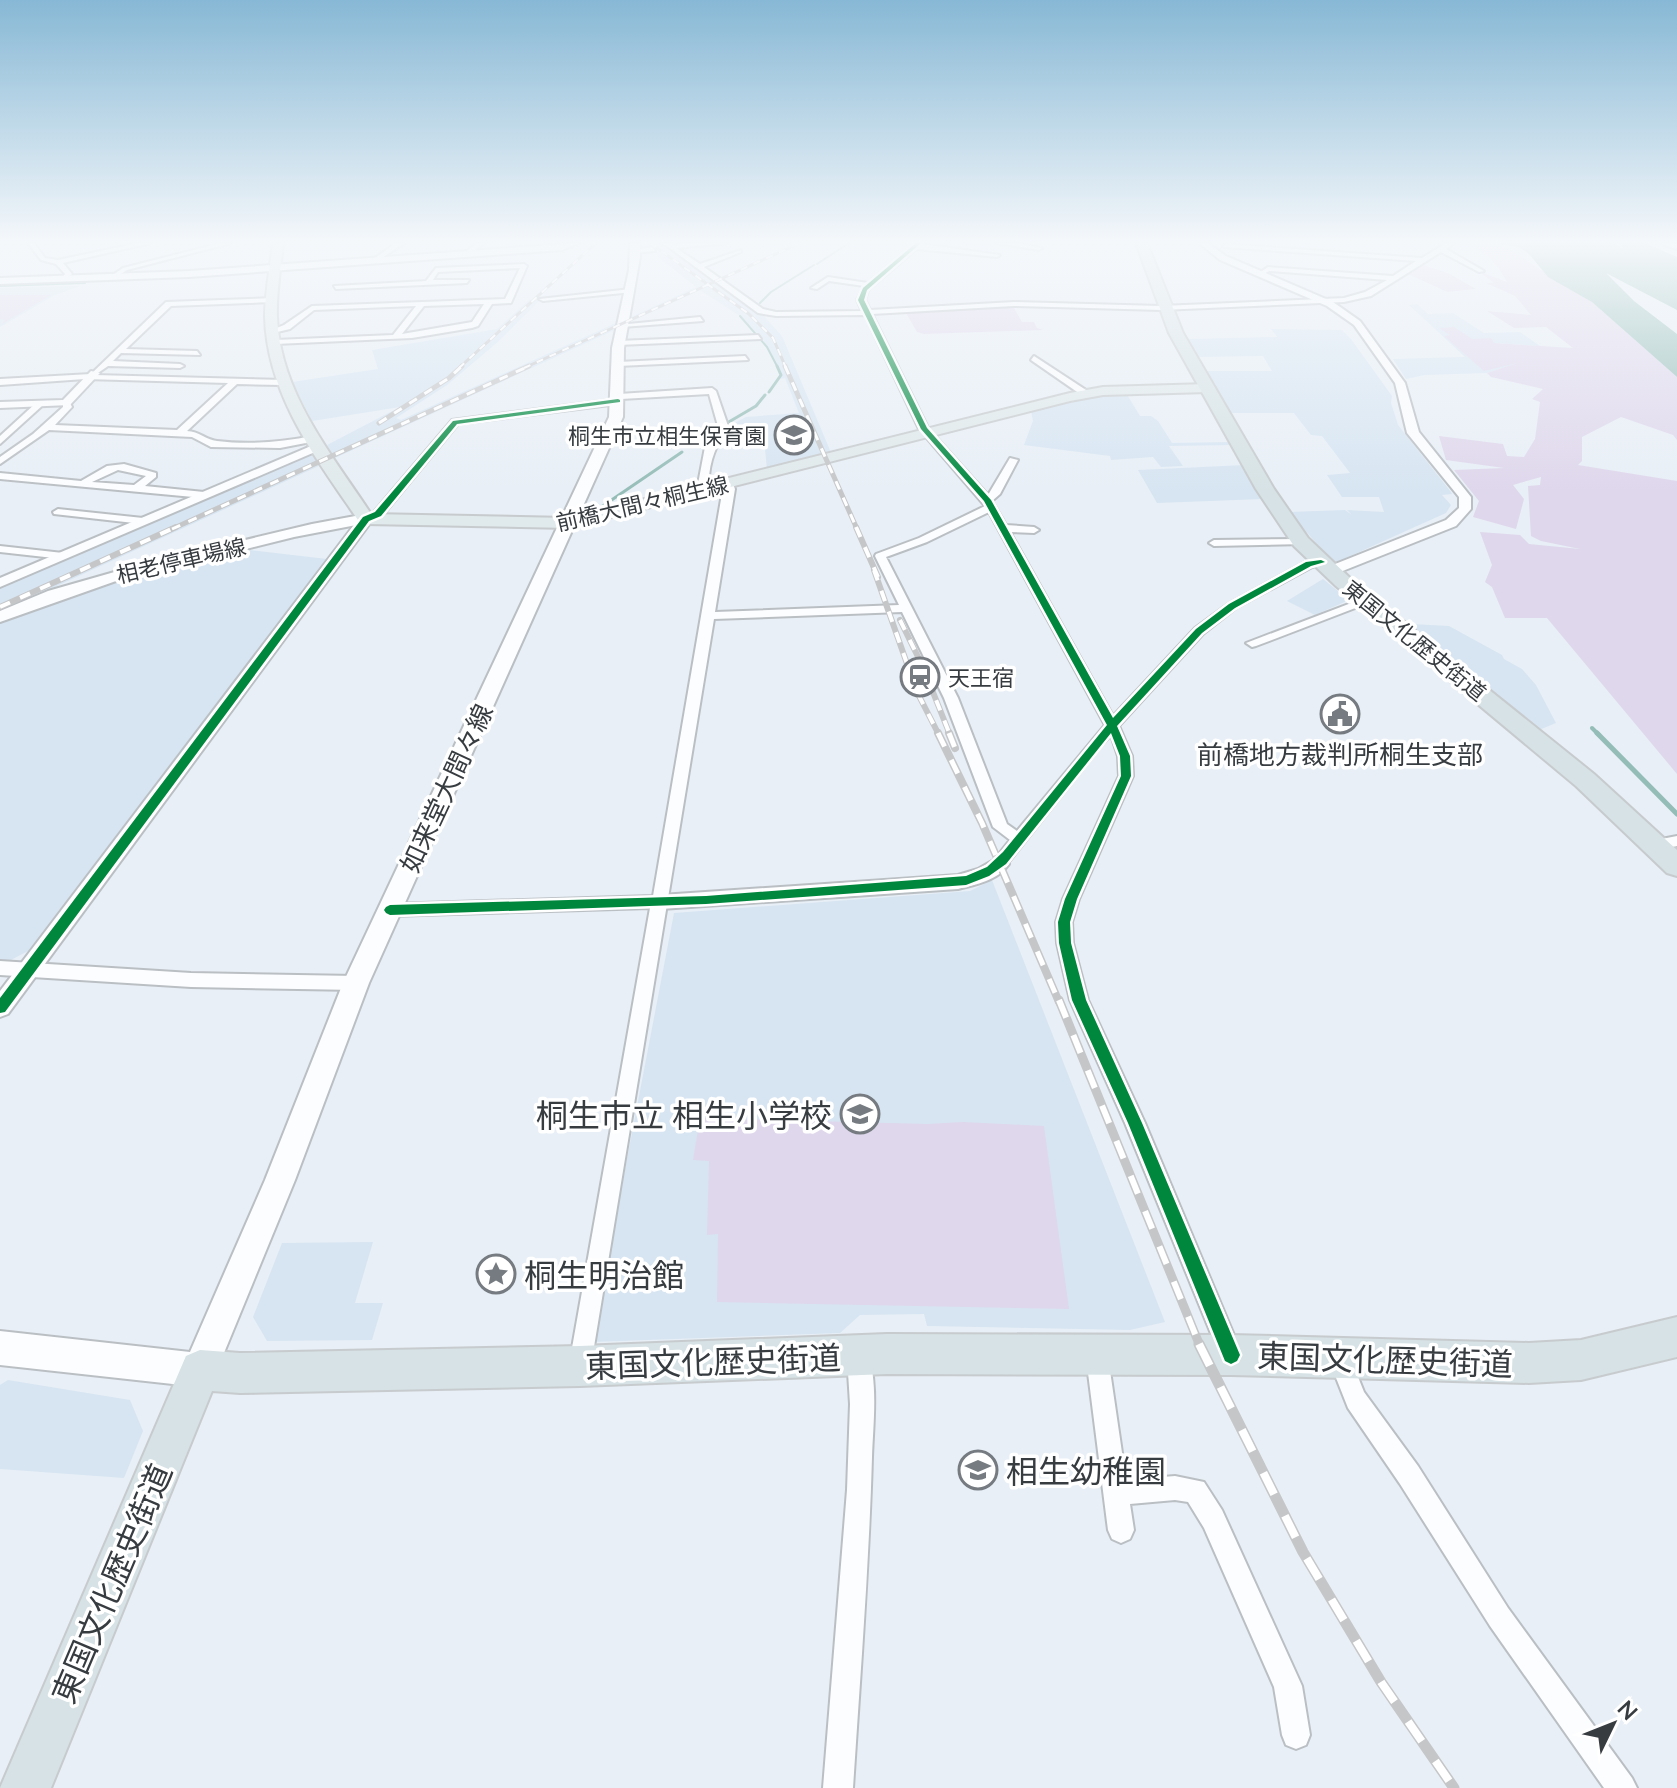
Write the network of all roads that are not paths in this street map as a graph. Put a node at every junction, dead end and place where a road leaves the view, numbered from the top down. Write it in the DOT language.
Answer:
graph roads {
  1 [pos="145,326"];
  2 [pos="273,326"];
  3 [pos="288,326"];
  4 [pos="404,326"];
  5 [pos="439,326"];
  6 [pos="465,326"];
  7 [pos="623,326"];
  8 [pos="676,326"];
  9 [pos="873,326"];
  10 [pos="1173,326"];
  11 [pos="1360,326"];
  12 [pos="436,332"];
  13 [pos="396,336"];
  14 [pos="274,337"];
  15 [pos="758,337"];
  16 [pos="619,344"];
  17 [pos="118,351"];
  18 [pos="745,358"];
  19 [pos="1034,358"];
  20 [pos="106,363"];
  21 [pos="180,366"];
  22 [pos="92,376"];
  23 [pos="161,379"];
  24 [pos="235,381"];
  25 [pos="0,382"];
  26 [pos="282,382"];
  27 [pos="1208,388"];
  28 [pos="1086,394"];
  29 [pos="618,399"];
  30 [pos="66,403"];
  31 [pos="0,405"];
  32 [pos="39,405"];
  33 [pos="49,427"];
  34 [pos="180,433"];
  35 [pos="927,434"];
  36 [pos="0,441"];
  37 [pos="316,443"];
  38 [pos="1013,460"];
  39 [pos="0,461"];
  40 [pos="0,476"];
  41 [pos="85,482"];
  42 [pos="728,484"];
  43 [pos="138,487"];
  44 [pos="706,489"];
  45 [pos="204,495"];
  46 [pos="989,504"];
  47 [pos="58,512"];
  48 [pos="366,519"];
  49 [pos="143,521"];
  50 [pos="568,523"];
  51 [pos="1004,528"];
  52 [pos="1034,530"];
  53 [pos="1301,542"];
  54 [pos="1214,543"];
  55 [pos="0,549"];
  56 [pos="63,556"];
  57 [pos="1326,566"];
  58 [pos="0,583"];
  59 [pos="1367,600"];
  60 [pos="906,608"];
  61 [pos="708,616"];
  62 [pos="0,617"];
  63 [pos="1252,643"];
  64 [pos="1113,727"];
  65 [pos="1019,839"];
  66 [pos="1666,843"];
  67 [pos="999,864"];
  68 [pos="1677,866"];
  69 [pos="661,902"];
  70 [pos="390,910"];
  71 [pos="0,968"];
  72 [pos="29,972"];
  73 [pos="356,983"];
  74 [pos="0,1008"];
  75 [pos="1677,1337"];
  76 [pos="0,1348"];
  77 [pos="1231,1355"];
  78 [pos="858,1356"];
  79 [pos="1097,1357"];
  80 [pos="1339,1357"];
  81 [pos="580,1366"];
  82 [pos="200,1370"];
  83 [pos="1118,1493"];
  84 [pos="1121,1530"];
  85 [pos="1296,1735"];
  86 [pos="25,1788"];
  87 [pos="838,1788"];
  88 [pos="1622,1788"];
  1 -- 17 [label="street"];
  2 -- 14 [label="main road"];
  3 -- 14 [label="street"];
  4 -- 13 [label="street"];
  5 -- 12 [label="street"];
  6 -- 12 [label="street"];
  7 -- 16 [label="main road, 如来堂大間々線"];
  8 -- 16 [label="street"];
  9 -- 35 [label="street"];
  10 -- 27 [label="highway, 東国文化歴史街道"];
  11 -- 57 [label="street"];
  12 -- 13 [label="street"];
  13 -- 14 [label="street"];
  14 -- 26 [label="main road"];
  15 -- 16 [label="street"];
  16 -- 18 [label="street"];
  16 -- 29 [label="main road, 如来堂大間々線"];
  17 -- 20 [label="street"];
  17 -- 21 [label="street"];
  19 -- 28 [label="street"];
  20 -- 21 [label="street"];
  20 -- 22 [label="street"];
  21 -- 23 [label="street"];
  22 -- 23 [label="street"];
  22 -- 25 [label="street"];
  22 -- 30 [label="street"];
  23 -- 24 [label="street"];
  24 -- 26 [label="street"];
  24 -- 34 [label="street"];
  26 -- 37 [label="main road"];
  27 -- 28 [label="main road, 前橋大間々桐生線"];
  27 -- 53 [label="highway, 東国文化歴史街道"];
  28 -- 35 [label="main road, 前橋大間々桐生線"];
  29 -- 44 [label="street"];
  29 -- 48 [label="street"];
  29 -- 50 [label="main road, 如来堂大間々線"];
  30 -- 32 [label="street"];
  30 -- 33 [label="street"];
  31 -- 32 [label="street"];
  32 -- 36 [label="street"];
  33 -- 34 [label="street"];
  33 -- 39 [label="street"];
  34 -- 37 [label="street"];
  35 -- 42 [label="main road, 前橋大間々桐生線"];
  35 -- 46 [label="street"];
  37 -- 45 [label="street"];
  37 -- 48 [label="main road"];
  38 -- 46 [label="street"];
  40 -- 41 [label="street"];
  41 -- 43 [label="street"];
  41 -- 43 [label="street"];
  42 -- 44 [label="main road, 前橋大間々桐生線"];
  42 -- 61 [label="street"];
  43 -- 45 [label="street"];
  44 -- 50 [label="main road, 前橋大間々桐生線"];
  45 -- 49 [label="street"];
  46 -- 51 [label="street"];
  46 -- 60 [label="street"];
  47 -- 49 [label="street"];
  48 -- 50 [label="main road, 前橋大間々桐生線"];
  48 -- 62 [label="main road, 相老停車場線"];
  48 -- 72 [label="street"];
  49 -- 56 [label="street"];
  50 -- 70 [label="main road, 如来堂大間々線"];
  51 -- 52 [label="street"];
  51 -- 64 [label="street"];
  53 -- 54 [label="street"];
  53 -- 57 [label="highway, 東国文化歴史街道"];
  55 -- 56 [label="street"];
  56 -- 58 [label="street"];
  57 -- 59 [label="highway, 東国文化歴史街道"];
  57 -- 64 [label="street"];
  59 -- 63 [label="street"];
  59 -- 66 [label="highway, 東国文化歴史街道"];
  60 -- 61 [label="street"];
  60 -- 65 [label="street"];
  61 -- 69 [label="street"];
  64 -- 65 [label="street"];
  64 -- 77 [label="street"];
  65 -- 67 [label="street"];
  66 -- 68 [label="highway, 東国文化歴史街道"];
  67 -- 69 [label="street"];
  69 -- 70 [label="street"];
  69 -- 81 [label="street"];
  70 -- 73 [label="main road, 如来堂大間々線"];
  71 -- 72 [label="street"];
  72 -- 73 [label="street"];
  72 -- 74 [label="street"];
  73 -- 82 [label="main road, 如来堂大間々線"];
  75 -- 80 [label="highway, 東国文化歴史街道"];
  76 -- 82 [label="main road"];
  77 -- 79 [label="highway, 東国文化歴史街道"];
  77 -- 80 [label="highway, 東国文化歴史街道"];
  78 -- 79 [label="highway, 東国文化歴史街道"];
  78 -- 81 [label="highway, 東国文化歴史街道"];
  78 -- 87 [label="street"];
  79 -- 83 [label="street"];
  80 -- 88 [label="street"];
  81 -- 82 [label="highway, 東国文化歴史街道"];
  82 -- 86 [label="highway, 東国文化歴史街道"];
  83 -- 84 [label="street"];
  83 -- 85 [label="street"];
}
